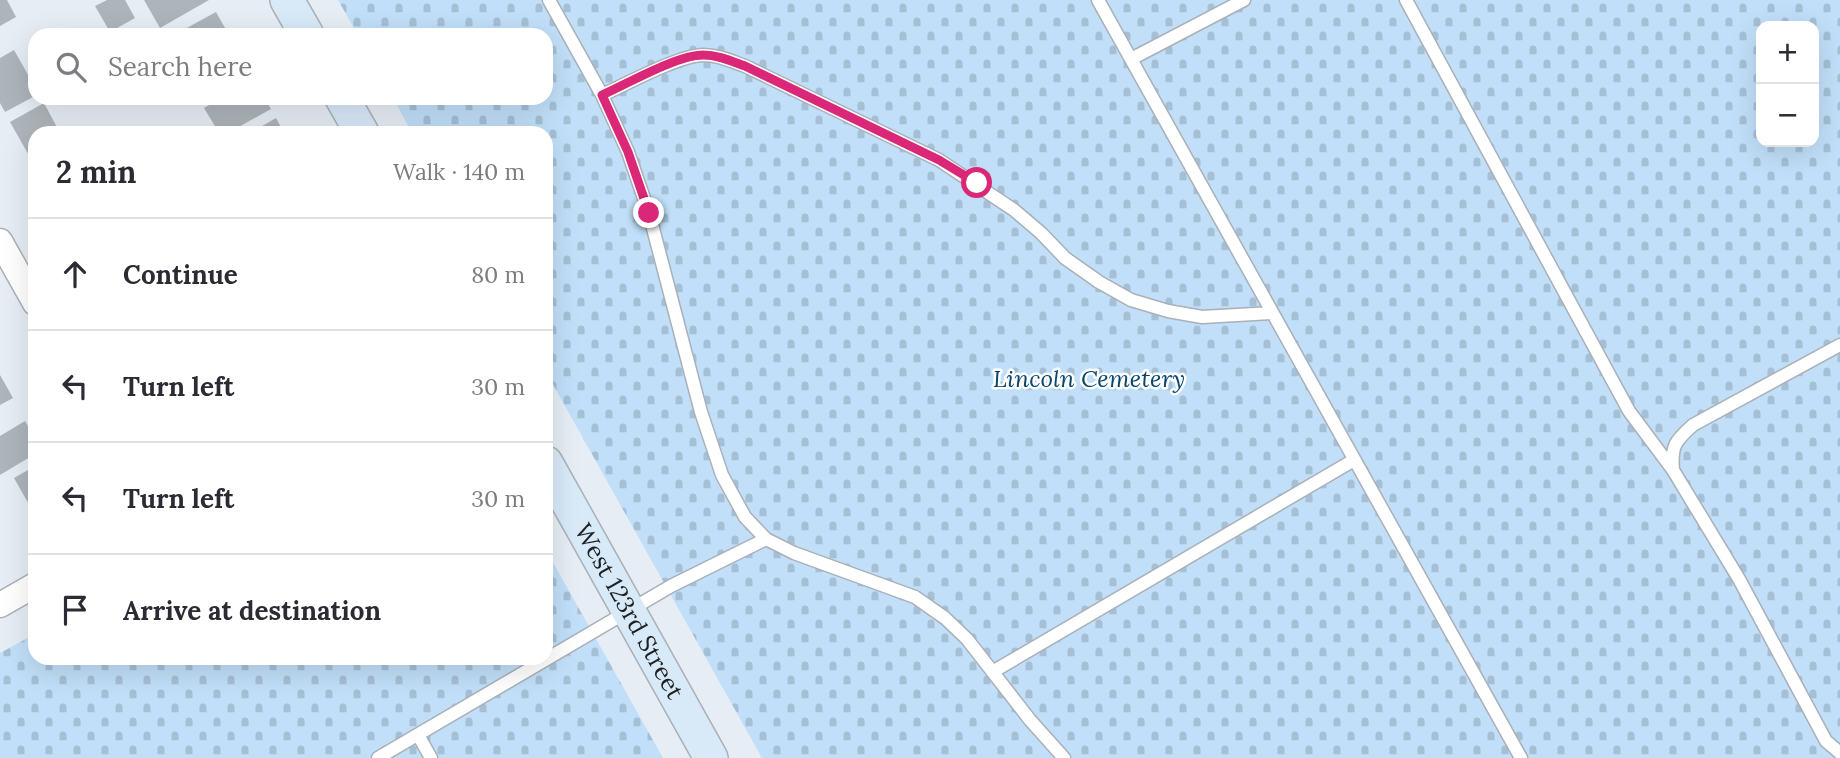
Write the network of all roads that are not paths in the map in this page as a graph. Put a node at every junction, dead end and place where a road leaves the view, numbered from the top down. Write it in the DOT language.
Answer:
graph roads {
  1 [pos="287,0"];
  2 [pos="549,0"];
  3 [pos="1098,0"];
  4 [pos="1244,0"];
  5 [pos="1406,0"];
  6 [pos="303,28"];
  7 [pos="1131,59"];
  8 [pos="602,95"];
  9 [pos="346,105"];
  10 [pos="358,126"];
  11 [pos="0,240"];
  12 [pos="28,290"];
  13 [pos="1272,313"];
  14 [pos="1840,345"];
  15 [pos="1354,460"];
  16 [pos="1673,470"];
  17 [pos="553,476"];
  18 [pos="766,539"];
  19 [pos="28,589"];
  20 [pos="0,605"];
  21 [pos="629,612"];
  22 [pos="553,656"];
  23 [pos="538,665"];
  24 [pos="994,671"];
  25 [pos="418,735"];
  26 [pos="1840,752"];
  27 [pos="378,758"];
  28 [pos="431,758"];
  29 [pos="711,758"];
  30 [pos="1064,758"];
  31 [pos="1521,758"];
  1 -- 6 [label="street"];
  2 -- 8 [label="lane"];
  3 -- 7 [label="lane"];
  4 -- 7 [label="lane"];
  5 -- 16 [label="lane"];
  7 -- 13 [label="lane"];
  8 -- 13 [label="lane"];
  8 -- 18 [label="lane"];
  9 -- 10 [label="street"];
  11 -- 12 [label="street"];
  13 -- 15 [label="lane"];
  14 -- 16 [label="lane"];
  15 -- 24 [label="lane"];
  15 -- 31 [label="lane"];
  16 -- 26 [label="lane"];
  17 -- 21 [label="street, West 123rd Street"];
  18 -- 21 [label="lane"];
  18 -- 24 [label="lane"];
  19 -- 20 [label="street"];
  21 -- 22 [label="lane"];
  21 -- 29 [label="street, West 123rd Street"];
  23 -- 25 [label="lane"];
  24 -- 30 [label="lane"];
  25 -- 27 [label="lane"];
  25 -- 28 [label="lane"];
}
